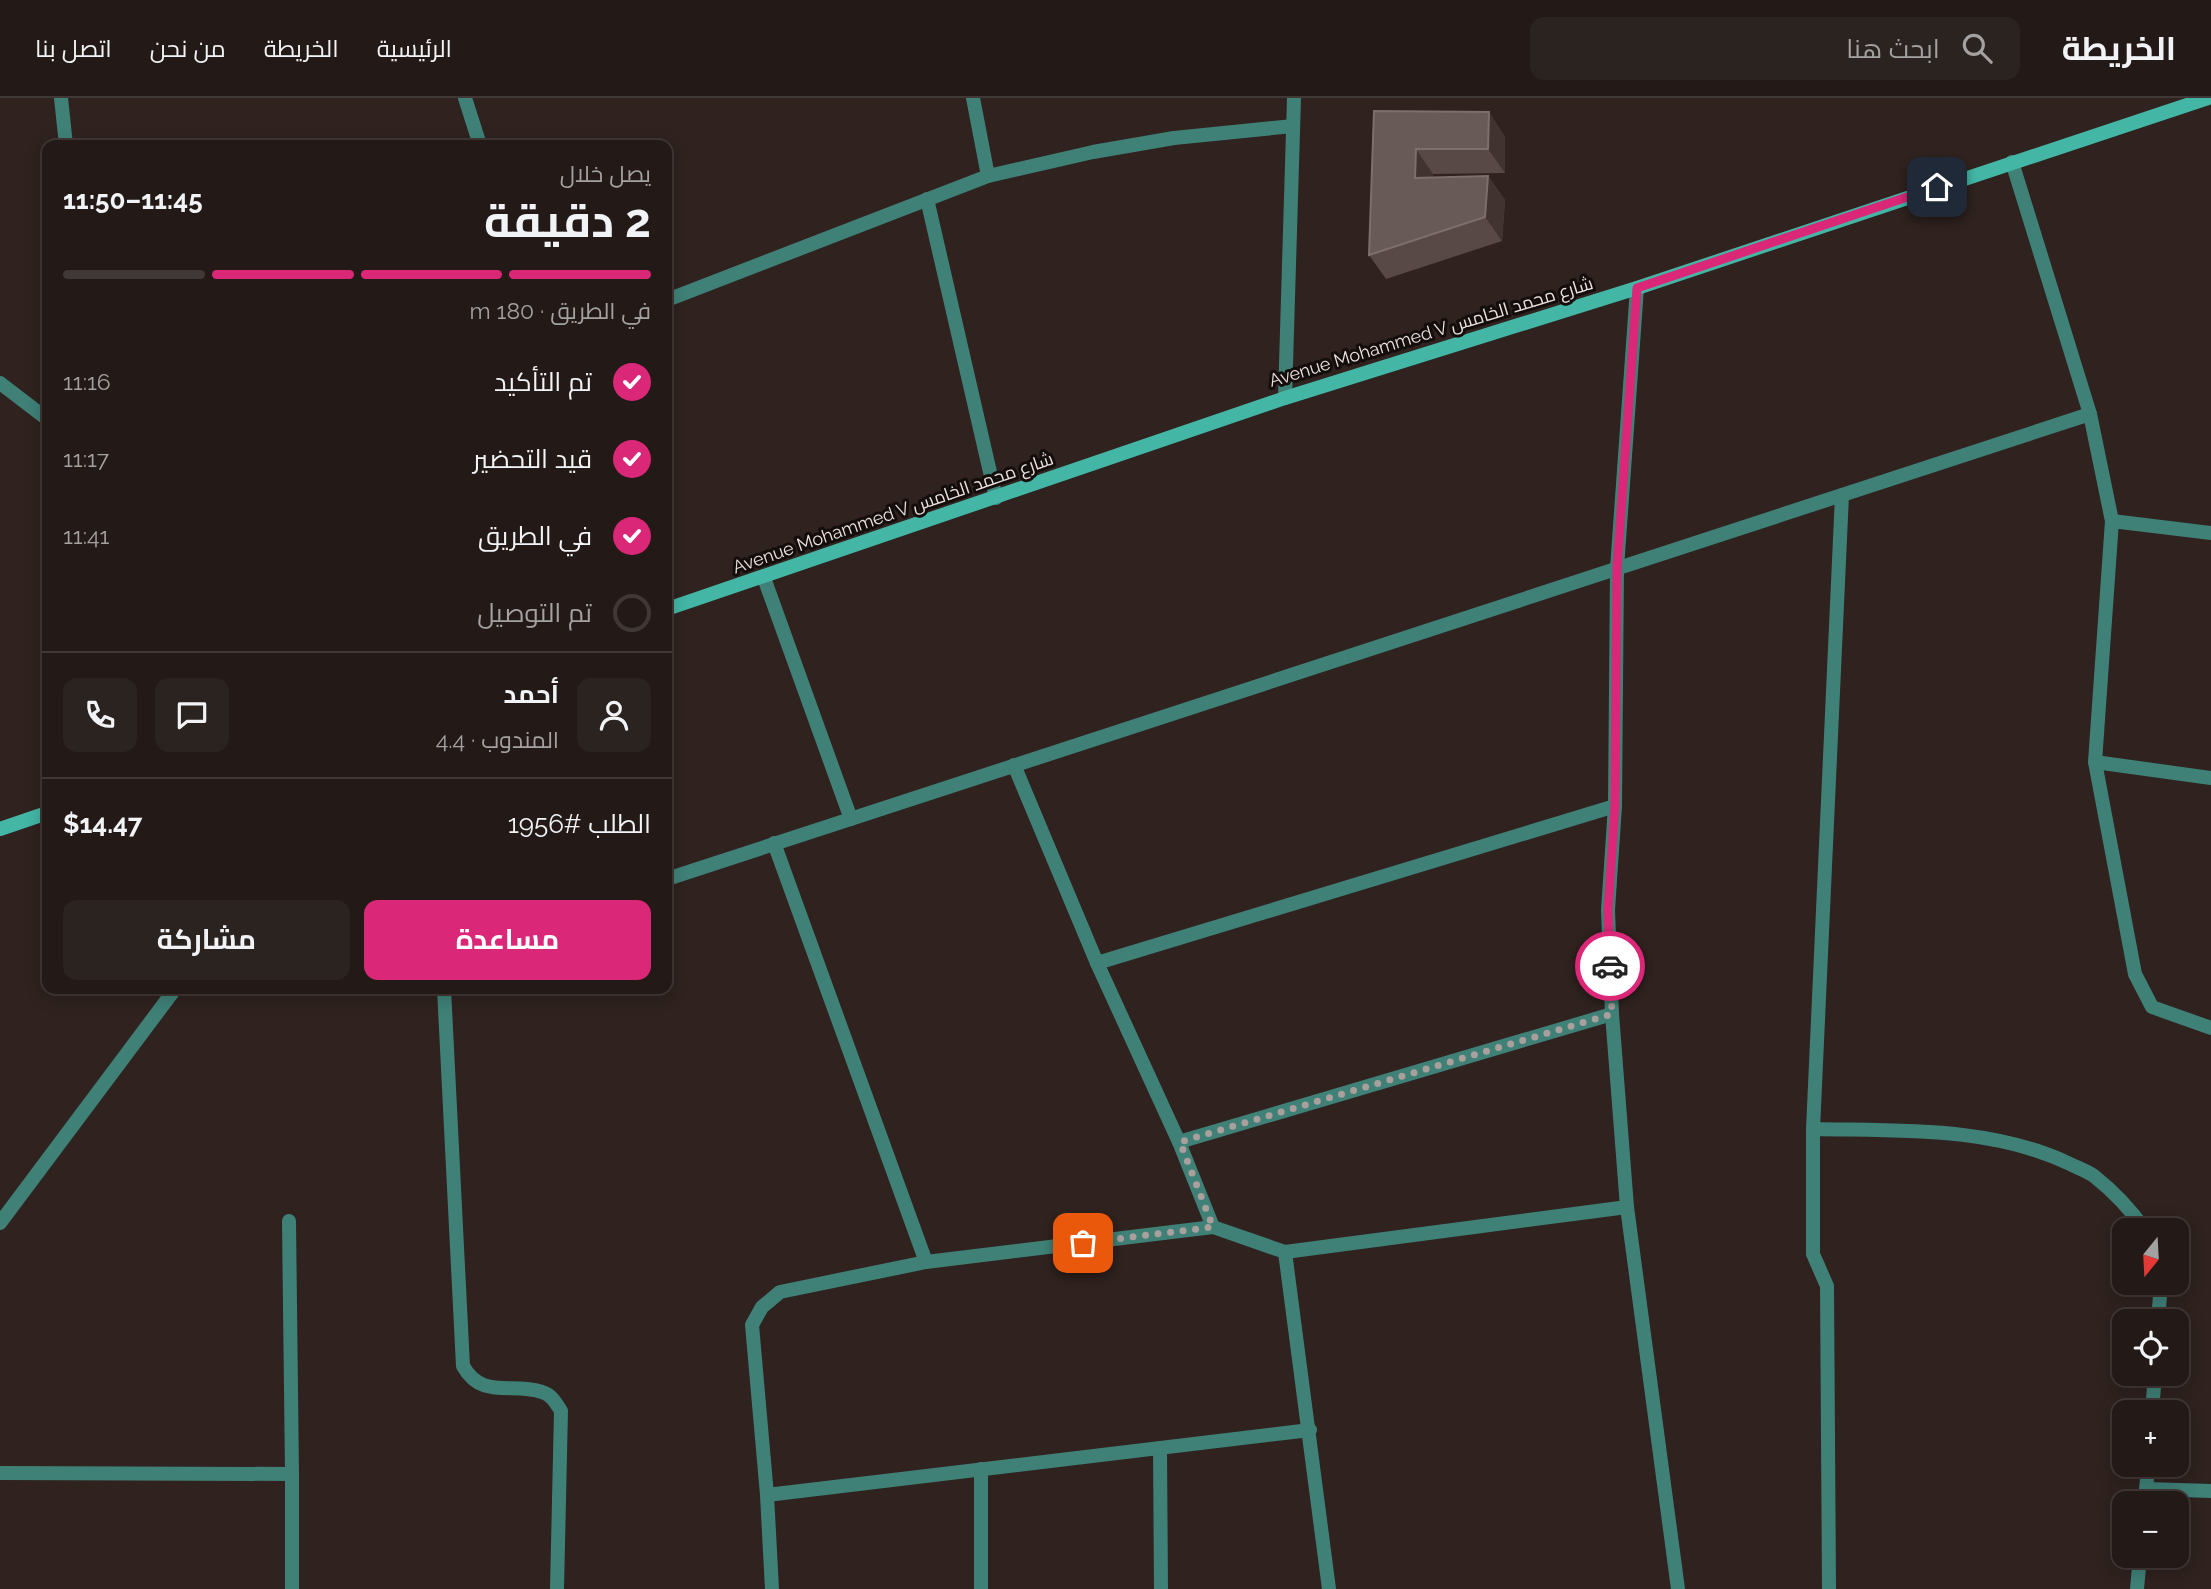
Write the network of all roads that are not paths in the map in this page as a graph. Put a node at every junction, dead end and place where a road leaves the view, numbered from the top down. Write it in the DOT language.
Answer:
graph roads {
  1 [pos="61,98"];
  2 [pos="465,98"];
  3 [pos="973,98"];
  4 [pos="1294,98"];
  5 [pos="2208,98"];
  6 [pos="1293,126"];
  7 [pos="65,140"];
  8 [pos="478,140"];
  9 [pos="2012,162"];
  10 [pos="988,176"];
  11 [pos="927,200"];
  12 [pos="1637,288"];
  13 [pos="672,298"];
  14 [pos="0,383"];
  15 [pos="1285,398"];
  16 [pos="2090,414"];
  17 [pos="42,415"];
  18 [pos="1842,495"];
  19 [pos="996,498"];
  20 [pos="2112,521"];
  21 [pos="2211,533"];
  22 [pos="1617,568"];
  23 [pos="764,578"];
  24 [pos="672,608"];
  25 [pos="2095,761"];
  26 [pos="1014,765"];
  27 [pos="2211,778"];
  28 [pos="1615,806"];
  29 [pos="42,815"];
  30 [pos="851,819"];
  31 [pos="0,829"];
  32 [pos="774,844"];
  33 [pos="672,876"];
  34 [pos="1097,963"];
  35 [pos="171,994"];
  36 [pos="444,994"];
  37 [pos="1612,1014"];
  38 [pos="2211,1028"];
  39 [pos="1813,1129"];
  40 [pos="1180,1142"];
  41 [pos="1627,1207"];
  42 [pos="2137,1218"];
  43 [pos="289,1221"];
  44 [pos="0,1223"];
  45 [pos="1213,1227"];
  46 [pos="1285,1252"];
  47 [pos="926,1262"];
  48 [pos="1310,1430"];
  49 [pos="1160,1448"];
  50 [pos="981,1469"];
  51 [pos="0,1473"];
  52 [pos="292,1474"];
  53 [pos="2211,1491"];
  54 [pos="2189,1493"];
  55 [pos="767,1495"];
  56 [pos="2139,1568"];
  57 [pos="292,1589"];
  58 [pos="556,1589"];
  59 [pos="772,1589"];
  60 [pos="981,1589"];
  61 [pos="1161,1589"];
  62 [pos="1329,1589"];
  63 [pos="1678,1589"];
  64 [pos="1829,1589"];
  65 [pos="2137,1589"];
  1 -- 7 [label="street"];
  2 -- 8 [label="street"];
  3 -- 10 [label="street"];
  4 -- 6 [label="street"];
  5 -- 9 [label="main road, Avenue Mohammed V شارع محمد الخامس"];
  6 -- 10 [label="street"];
  6 -- 15 [label="street"];
  9 -- 12 [label="main road, Avenue Mohammed V شارع محمد الخامس"];
  9 -- 16 [label="street"];
  10 -- 11 [label="street"];
  11 -- 13 [label="street"];
  11 -- 19 [label="street"];
  12 -- 15 [label="main road, Avenue Mohammed V شارع محمد الخامس"];
  12 -- 22 [label="street"];
  14 -- 17 [label="street"];
  15 -- 19 [label="main road, Avenue Mohammed V شارع محمد الخامس"];
  16 -- 18 [label="street"];
  16 -- 20 [label="street"];
  18 -- 22 [label="street"];
  18 -- 39 [label="street"];
  19 -- 23 [label="main road, Avenue Mohammed V شارع محمد الخامس"];
  20 -- 21 [label="street"];
  20 -- 25 [label="street"];
  22 -- 26 [label="street"];
  22 -- 28 [label="street"];
  23 -- 24 [label="main road, Avenue Mohammed V شارع محمد الخامس"];
  23 -- 30 [label="street"];
  25 -- 27 [label="street"];
  25 -- 38 [label="street"];
  26 -- 30 [label="street"];
  26 -- 34 [label="street"];
  28 -- 34 [label="street"];
  28 -- 37 [label="street"];
  29 -- 31 [label="main road"];
  30 -- 32 [label="street"];
  32 -- 33 [label="street"];
  32 -- 47 [label="street"];
  34 -- 40 [label="street"];
  35 -- 44 [label="street"];
  36 -- 58 [label="street"];
  37 -- 40 [label="street"];
  37 -- 41 [label="street"];
  39 -- 42 [label="street"];
  39 -- 64 [label="street"];
  40 -- 45 [label="street"];
  41 -- 46 [label="street"];
  41 -- 63 [label="street"];
  43 -- 52 [label="street"];
  45 -- 46 [label="street"];
  45 -- 47 [label="street"];
  46 -- 48 [label="street"];
  47 -- 55 [label="street"];
  48 -- 49 [label="street"];
  48 -- 62 [label="street"];
  49 -- 50 [label="street"];
  49 -- 61 [label="street"];
  50 -- 55 [label="street"];
  50 -- 60 [label="street"];
  51 -- 52 [label="street"];
  52 -- 57 [label="street"];
  53 -- 54 [label="street"];
  55 -- 59 [label="street"];
  56 -- 65 [label="street"];
}
